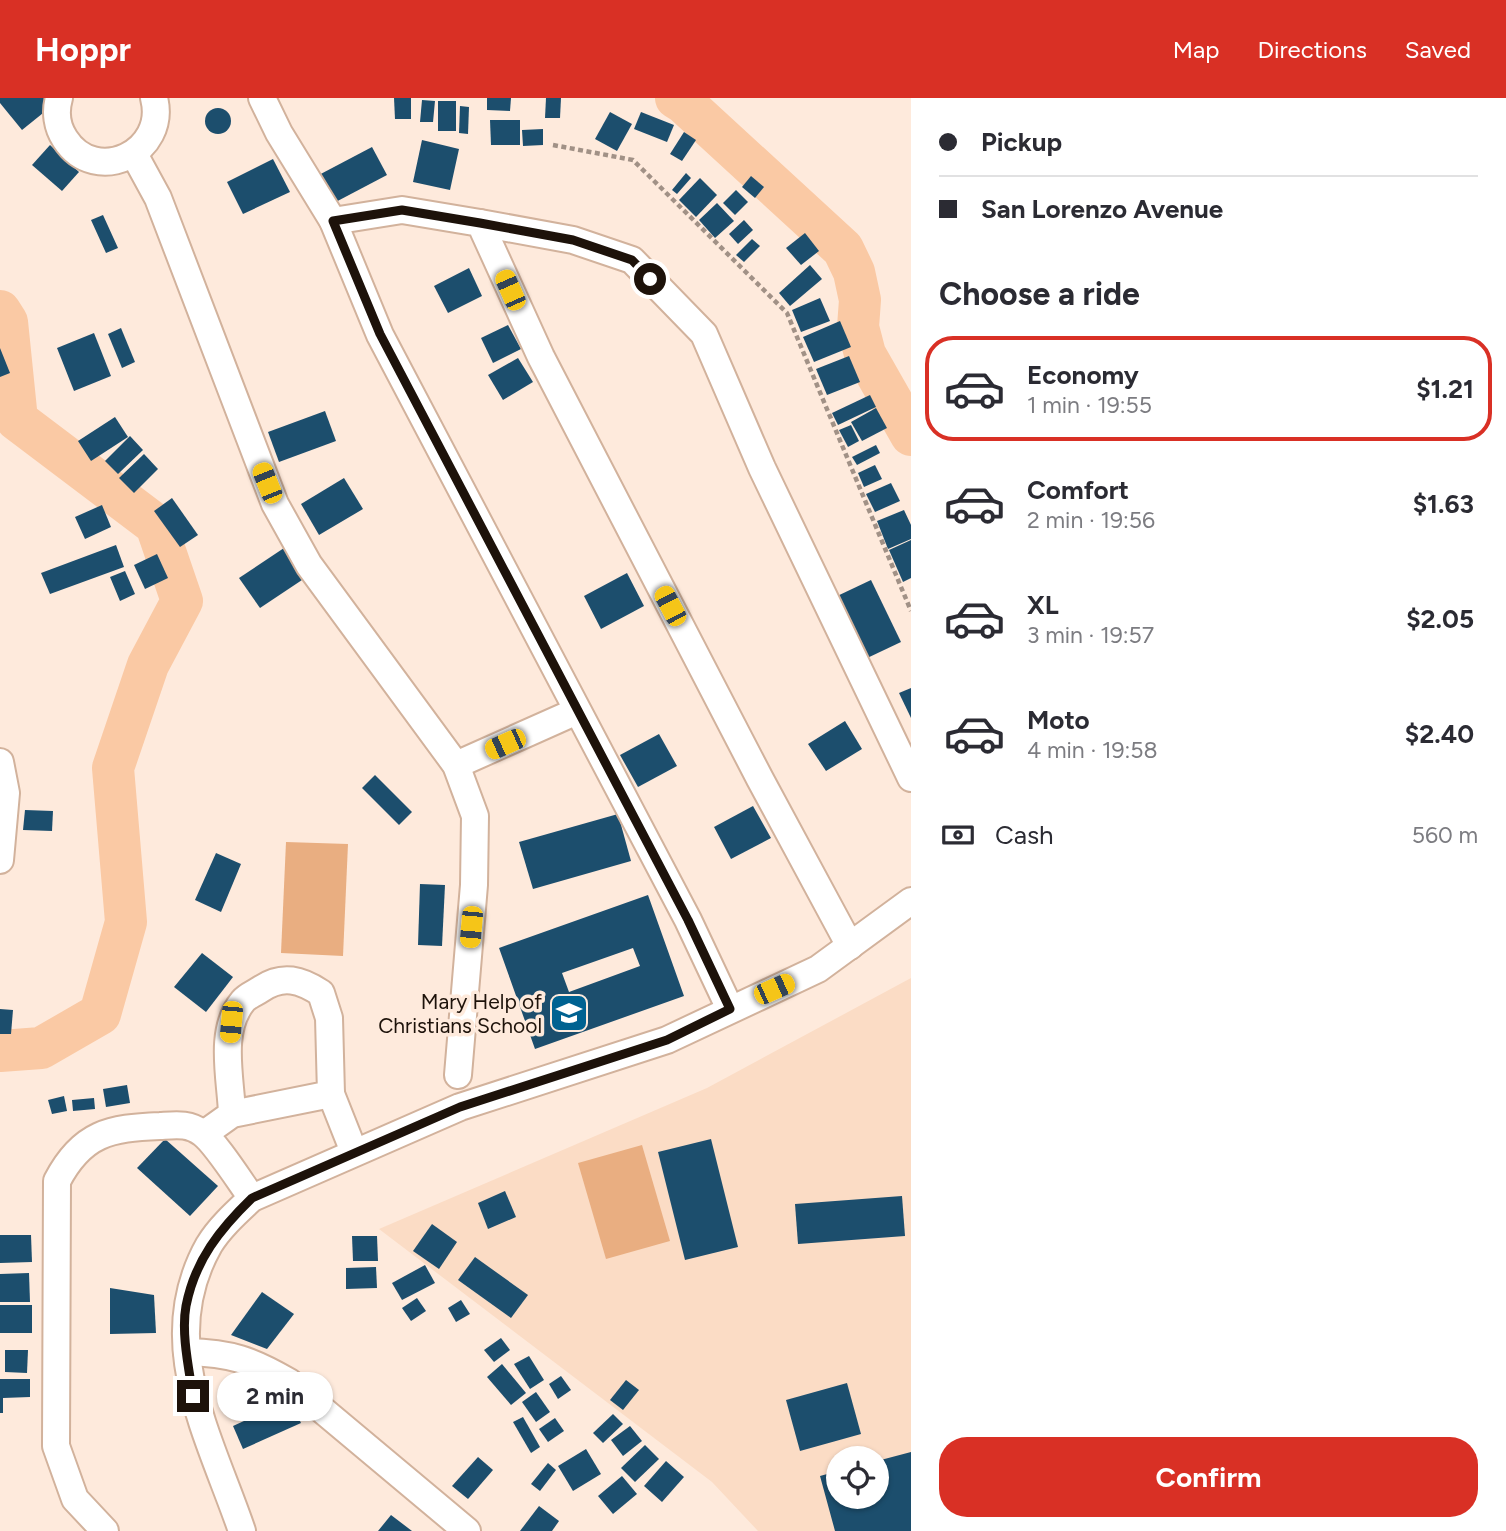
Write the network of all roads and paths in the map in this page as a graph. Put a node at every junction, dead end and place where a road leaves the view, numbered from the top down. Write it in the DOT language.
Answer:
graph roads {
  1 [pos="59,98"];
  2 [pos="262,98"];
  3 [pos="158,99"];
  4 [pos="553,145"];
  5 [pos="134,154"];
  6 [pos="333,221"];
  7 [pos="480,223"];
  8 [pos="911,611"];
  9 [pos="577,711"];
  10 [pos="0,762"];
  11 [pos="456,765"];
  12 [pos="911,778"];
  13 [pos="0,860"];
  14 [pos="911,901"];
  15 [pos="850,946"];
  16 [pos="730,1009"];
  17 [pos="458,1074"];
  18 [pos="331,1094"];
  19 [pos="232,1114"];
  20 [pos="204,1133"];
  21 [pos="354,1152"];
  22 [pos="252,1198"];
  23 [pos="187,1352"];
  24 [pos="105,1531"];
  25 [pos="242,1531"];
  26 [pos="467,1531"];
  1 -- 5 [label="street"];
  2 -- 6 [label="street"];
  3 -- 5 [label="street"];
  4 -- 8 [label="path"];
  5 -- 11 [label="street"];
  6 -- 7 [label="street"];
  6 -- 9 [label="street"];
  7 -- 12 [label="street"];
  7 -- 15 [label="street"];
  9 -- 11 [label="street"];
  9 -- 16 [label="street"];
  10 -- 13 [label="street"];
  11 -- 17 [label="street"];
  14 -- 15 [label="street"];
  15 -- 16 [label="street"];
  16 -- 21 [label="street"];
  18 -- 19 [label="street"];
  18 -- 19 [label="street"];
  18 -- 21 [label="street"];
  19 -- 20 [label="street"];
  20 -- 22 [label="street"];
  20 -- 24 [label="street"];
  21 -- 22 [label="street"];
  22 -- 23 [label="street"];
  23 -- 25 [label="street"];
  23 -- 26 [label="street"];
}
